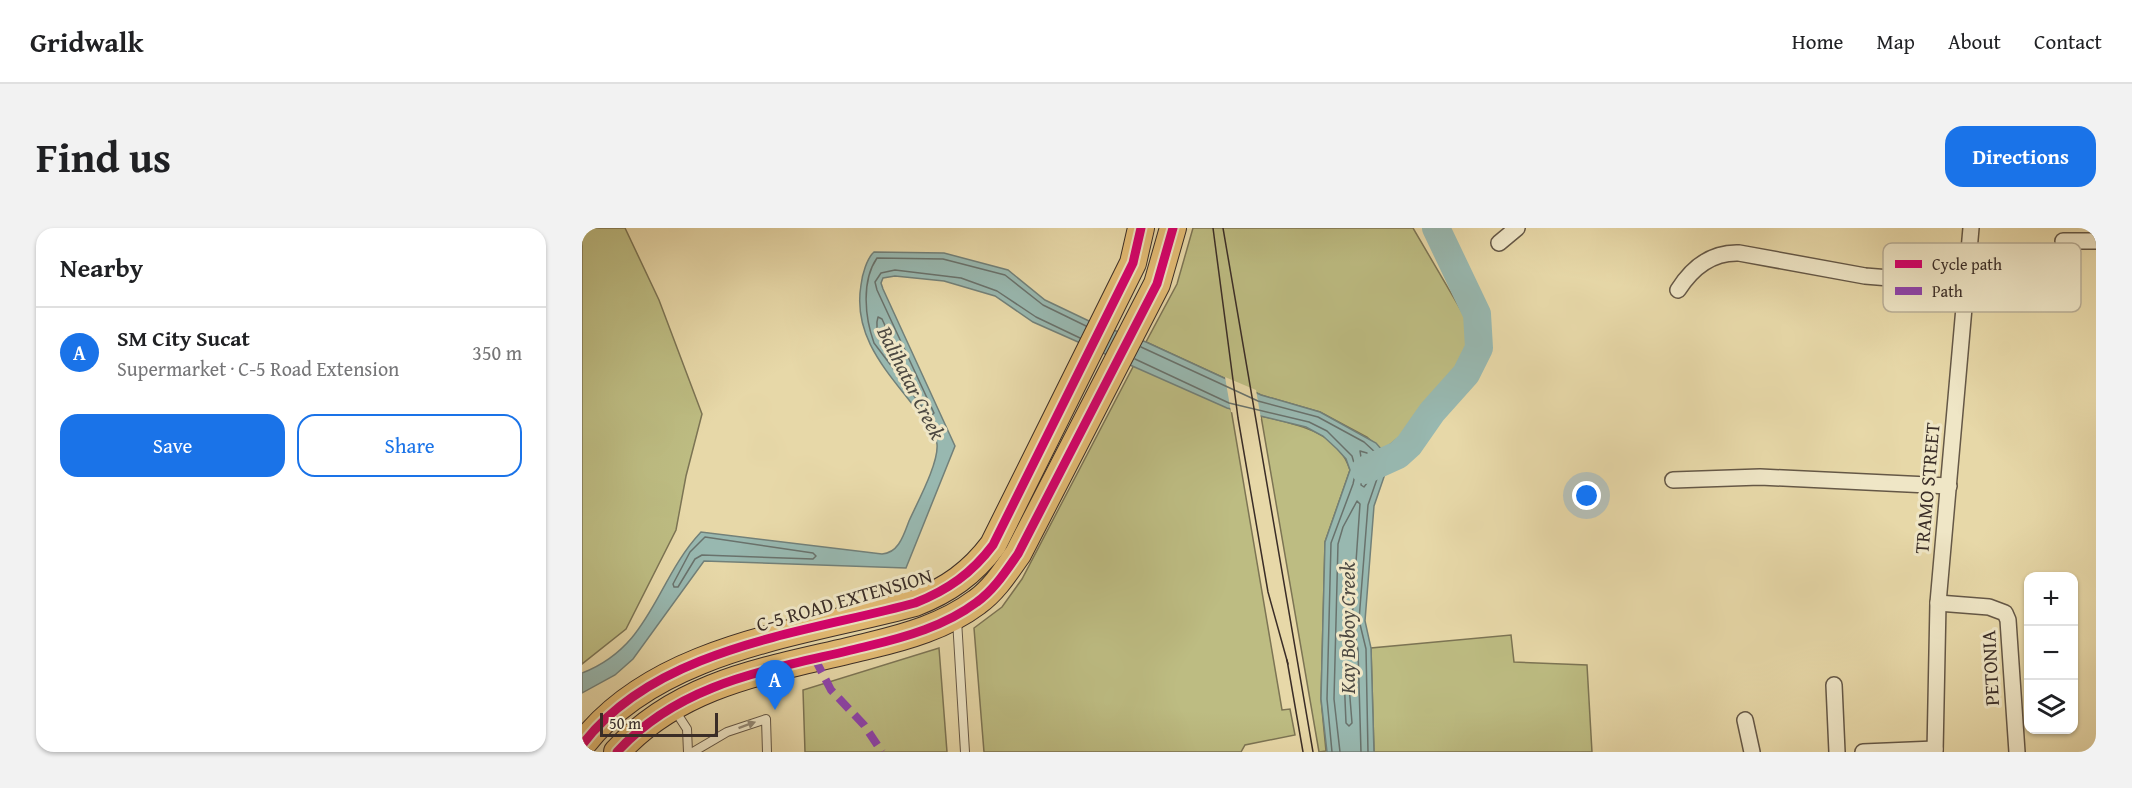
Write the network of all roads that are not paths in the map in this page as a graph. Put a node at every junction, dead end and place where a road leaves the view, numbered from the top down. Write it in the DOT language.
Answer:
graph roads {
  1 [pos="1141,228"];
  2 [pos="1173,228"];
  3 [pos="1517,228"];
  4 [pos="1971,228"];
  5 [pos="2063,241"];
  6 [pos="2096,241"];
  7 [pos="1499,243"];
  8 [pos="1969,243"];
  9 [pos="1883,277"];
  10 [pos="1678,290"];
  11 [pos="1962,312"];
  12 [pos="1673,480"];
  13 [pos="1949,486"];
  14 [pos="1938,603"];
  15 [pos="956,616"];
  16 [pos="1834,685"];
  17 [pos="672,706"];
  18 [pos="1745,720"];
  19 [pos="582,745"];
  20 [pos="1935,751"];
  21 [pos="617,752"];
  22 [pos="691,752"];
  23 [pos="767,752"];
  24 [pos="965,752"];
  25 [pos="1752,752"];
  26 [pos="1837,752"];
  27 [pos="1863,752"];
  28 [pos="2017,752"];
  1 -- 19 [label="main road, C-5 ROAD EXTENSION"];
  2 -- 15 [label="main road"];
  3 -- 7 [label="street"];
  4 -- 8 [label="street, TRAMO STREET"];
  5 -- 6 [label="street"];
  9 -- 10 [label="street"];
  11 -- 13 [label="street, TRAMO STREET"];
  12 -- 13 [label="street"];
  13 -- 14 [label="street, TRAMO STREET"];
  14 -- 20 [label="street, TRAMO STREET"];
  14 -- 28 [label="street, PETONIA"];
  15 -- 17 [label="main road"];
  15 -- 24 [label="lane"];
  16 -- 26 [label="street"];
  17 -- 21 [label="main road"];
  17 -- 22 [label="lane"];
  18 -- 25 [label="street"];
  20 -- 27 [label="street"];
  22 -- 23 [label="lane, one-way"];
}
